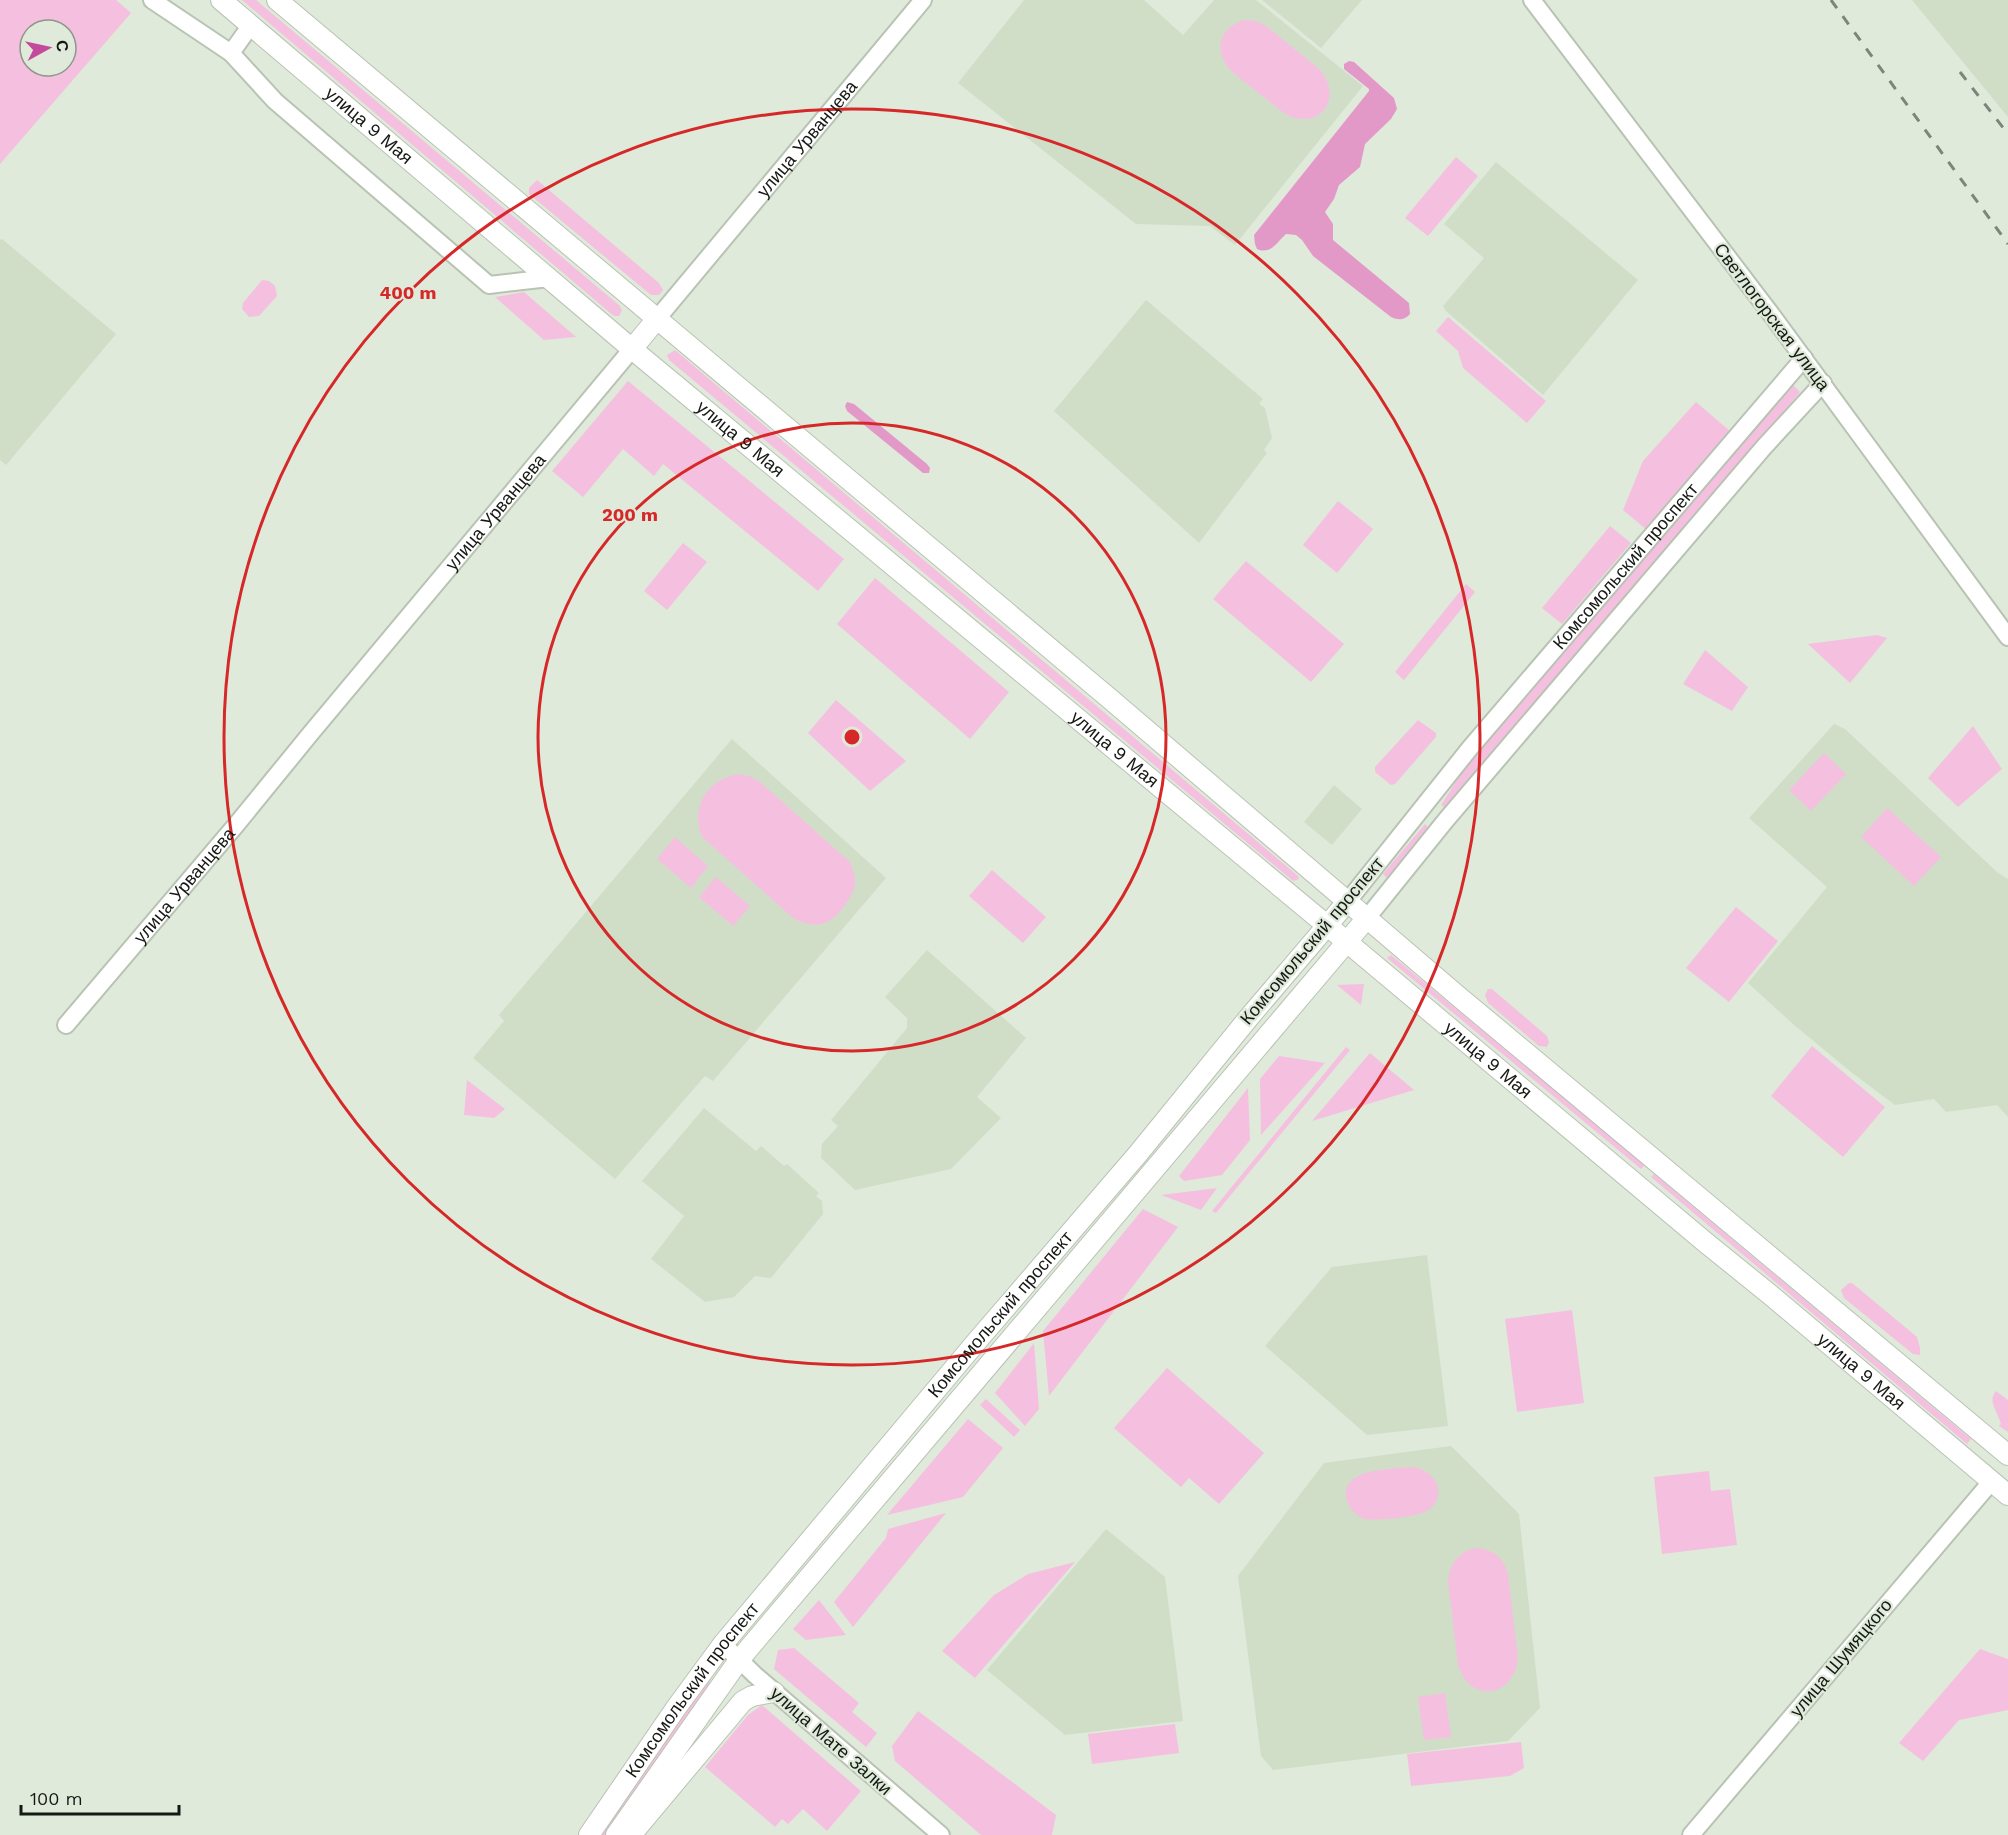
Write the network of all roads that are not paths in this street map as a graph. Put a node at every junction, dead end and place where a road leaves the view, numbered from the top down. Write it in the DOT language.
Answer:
graph roads {
  1 [pos="152,0"];
  2 [pos="221,0"];
  3 [pos="277,0"];
  4 [pos="923,0"];
  5 [pos="1532,0"];
  6 [pos="251,25"];
  7 [pos="231,53"];
  8 [pos="549,278"];
  9 [pos="656,320"];
  10 [pos="633,349"];
  11 [pos="1804,358"];
  12 [pos="1823,383"];
  13 [pos="2008,637"];
  14 [pos="1426,804"];
  15 [pos="1446,820"];
  16 [pos="1348,901"];
  17 [pos="1367,918"];
  18 [pos="1327,927"];
  19 [pos="1347,942"];
  20 [pos="66,1025"];
  21 [pos="977,1341"];
  22 [pos="995,1356"];
  23 [pos="2008,1455"];
  24 [pos="2008,1460"];
  25 [pos="1991,1482"];
  26 [pos="2008,1495"];
  27 [pos="723,1644"];
  28 [pos="739,1660"];
  29 [pos="774,1692"];
  30 [pos="589,1835"];
  31 [pos="616,1835"];
  32 [pos="631,1835"];
  33 [pos="941,1835"];
  34 [pos="1691,1835"];
  1 -- 7 [label="street"];
  2 -- 6 [label="main road, улица 9 Мая"];
  3 -- 9 [label="main road, улица 9 Мая"];
  4 -- 9 [label="street, улица Урванцева"];
  5 -- 11 [label="street, Светлогорская улица"];
  6 -- 7 [label="street"];
  6 -- 8 [label="main road, улица 9 Мая"];
  7 -- 8 [label="street"];
  8 -- 10 [label="main road, улица 9 Мая"];
  9 -- 10 [label="main road, улица Урванцева"];
  9 -- 16 [label="main road, улица 9 Мая"];
  10 -- 18 [label="main road, улица 9 Мая"];
  10 -- 20 [label="street, улица Урванцева"];
  11 -- 12 [label="street, Светлогорская улица"];
  11 -- 14 [label="street, Комсомольский проспект"];
  12 -- 13 [label="street, Светлогорская улица"];
  12 -- 15 [label="street, Комсомольский проспект"];
  14 -- 15 [label="street"];
  14 -- 16 [label="street, Комсомольский проспект"];
  15 -- 17 [label="street, Комсомольский проспект"];
  16 -- 17 [label="main road, улица 9 Мая"];
  16 -- 18 [label="main road, Комсомольский проспект"];
  17 -- 19 [label="main road, Комсомольский проспект"];
  17 -- 23 [label="main road, улица 9 Мая"];
  18 -- 19 [label="main road, улица 9 Мая"];
  18 -- 21 [label="main road, Комсомольский проспект"];
  19 -- 22 [label="main road, Комсомольский проспект"];
  19 -- 25 [label="main road, улица 9 Мая"];
  21 -- 22 [label="main road"];
  21 -- 27 [label="main road, Комсомольский проспект"];
  22 -- 28 [label="main road, Комсомольский проспект"];
  24 -- 25 [label="main road"];
  25 -- 26 [label="main road, улица 9 Мая"];
  25 -- 34 [label="street, улица Шумяцкого"];
  27 -- 28 [label="street, улица Мате Залки"];
  27 -- 30 [label="main road, Комсомольский проспект"];
  28 -- 29 [label="street, улица Мате Залки"];
  28 -- 31 [label="main road, Комсомольский проспект"];
  29 -- 32 [label="main road"];
  29 -- 33 [label="street, улица Мате Залки"];
}
